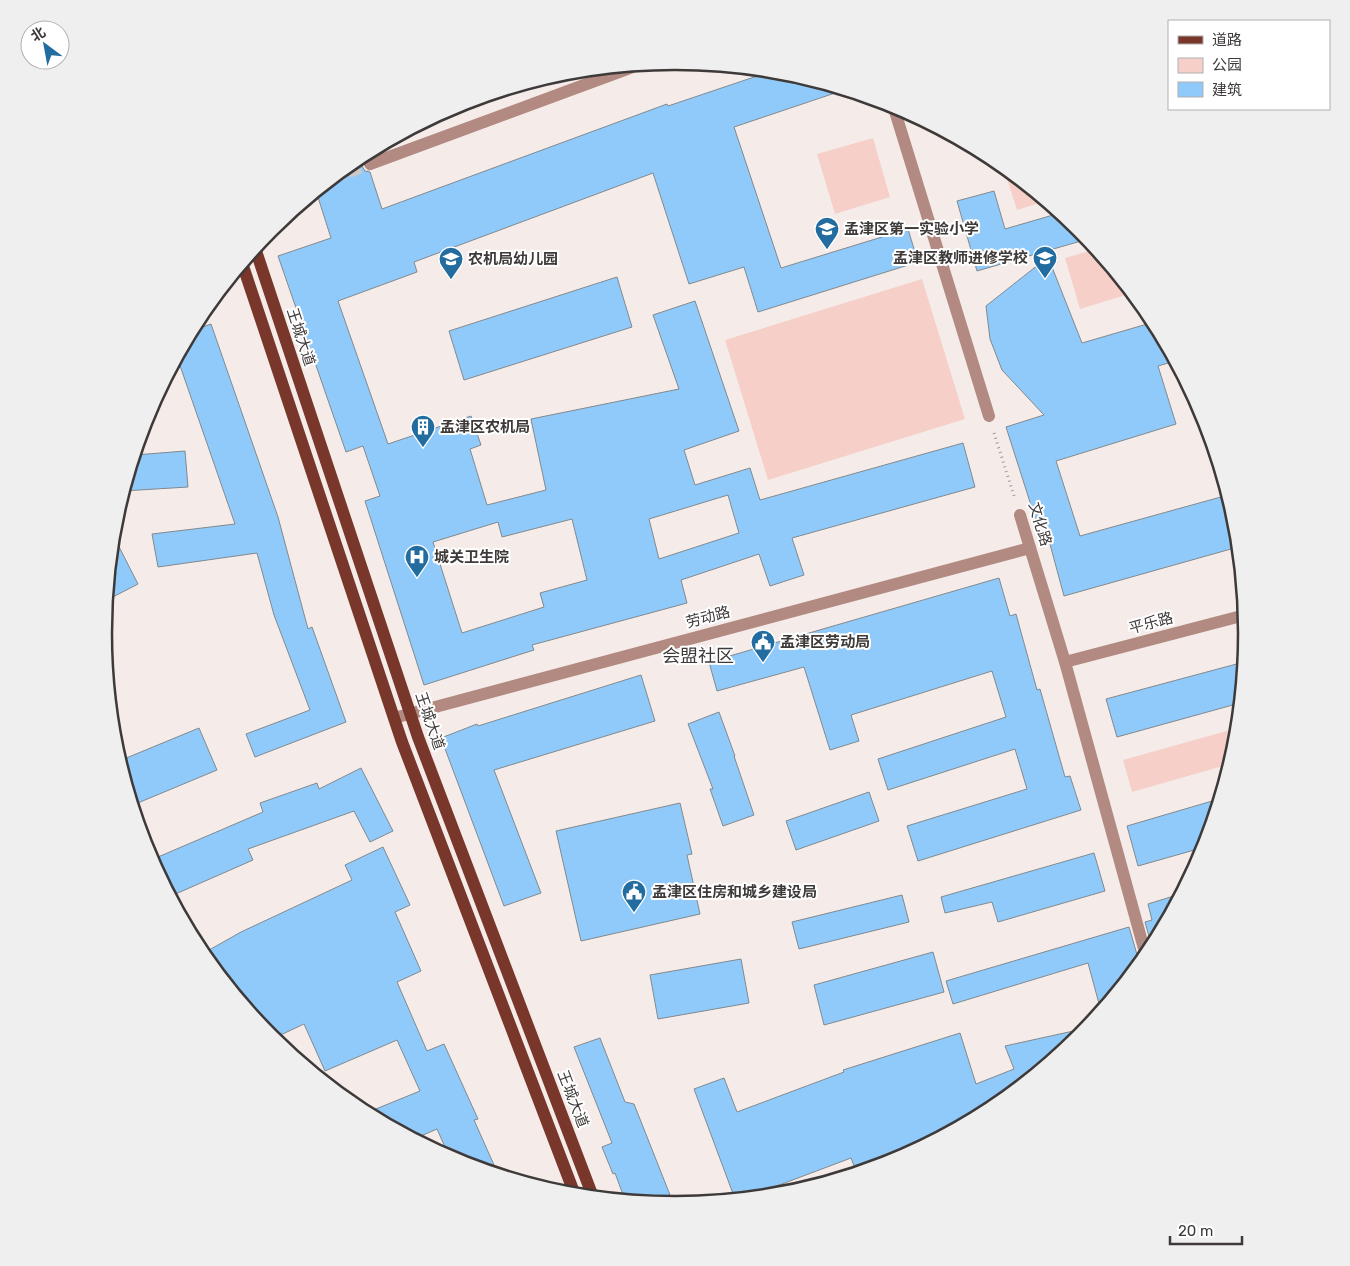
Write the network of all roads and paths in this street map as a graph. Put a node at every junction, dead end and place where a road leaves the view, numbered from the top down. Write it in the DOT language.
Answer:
graph roads {
  1 [pos="615,74"];
  2 [pos="897,116"];
  3 [pos="370,164"];
  4 [pos="257,257"];
  5 [pos="245,271"];
  6 [pos="989,416"];
  7 [pos="1020,515"];
  8 [pos="1030,548"];
  9 [pos="1238,617"];
  10 [pos="1066,662"];
  11 [pos="410,713"];
  12 [pos="394,718"];
  13 [pos="1143,946"];
  14 [pos="572,1186"];
  15 [pos="590,1189"];
  1 -- 3 [label="street"];
  2 -- 6 [label="street"];
  4 -- 11 [label="main road, 王城大道"];
  5 -- 12 [label="main road"];
  6 -- 7 [label="path, 文化路"];
  7 -- 8 [label="street, 文化路"];
  8 -- 10 [label="street, 文化路"];
  8 -- 11 [label="street, 劳动路"];
  9 -- 10 [label="street, 平乐路"];
  10 -- 13 [label="street, 文化路"];
  11 -- 12 [label="street, 劳动路"];
  11 -- 15 [label="main road, 王城大道"];
  12 -- 14 [label="main road"];
}
